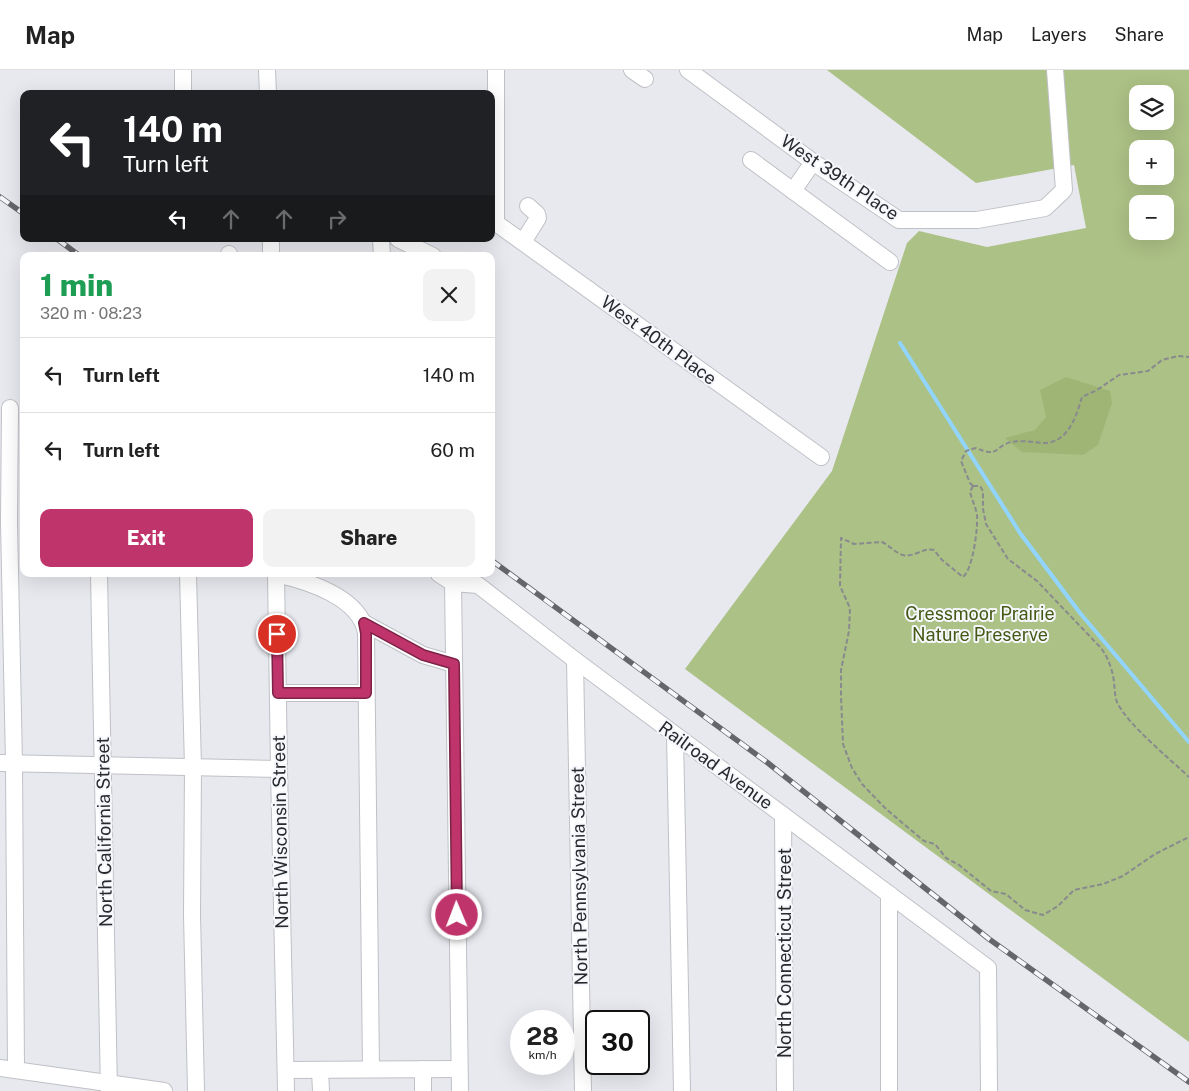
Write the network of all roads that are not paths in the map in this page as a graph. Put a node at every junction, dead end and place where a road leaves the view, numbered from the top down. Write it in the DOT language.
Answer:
graph roads {
  1 [pos="183,70"];
  2 [pos="267,70"];
  3 [pos="496,70"];
  4 [pos="688,70"];
  5 [pos="1055,70"];
  6 [pos="183,90"];
  7 [pos="268,90"];
  8 [pos="495,146"];
  9 [pos="751,160"];
  10 [pos="813,162"];
  11 [pos="793,191"];
  12 [pos="528,206"];
  13 [pos="495,223"];
  14 [pos="404,242"];
  15 [pos="523,242"];
  16 [pos="425,252"];
  17 [pos="890,262"];
  18 [pos="11,408"];
  19 [pos="821,456"];
  20 [pos="99,577"];
  21 [pos="188,577"];
  22 [pos="276,577"];
  23 [pos="289,577"];
  24 [pos="444,577"];
  25 [pos="453,583"];
  26 [pos="364,623"];
  27 [pos="574,660"];
  28 [pos="454,664"];
  29 [pos="278,693"];
  30 [pos="366,693"];
  31 [pos="675,734"];
  32 [pos="7,763"];
  33 [pos="102,764"];
  34 [pos="192,767"];
  35 [pos="279,769"];
  36 [pos="783,815"];
  37 [pos="889,894"];
  38 [pos="8,1069"];
  39 [pos="423,1069"];
  40 [pos="459,1069"];
  41 [pos="286,1070"];
  42 [pos="320,1070"];
  43 [pos="371,1070"];
  44 [pos="109,1087"];
  45 [pos="164,1091"];
  46 [pos="196,1091"];
  47 [pos="286,1091"];
  48 [pos="321,1091"];
  49 [pos="422,1091"];
  50 [pos="460,1091"];
  51 [pos="583,1091"];
  52 [pos="682,1091"];
  53 [pos="785,1091"];
  54 [pos="889,1091"];
  55 [pos="989,1091"];
  1 -- 6 [label="street"];
  2 -- 7 [label="street"];
  3 -- 8 [label="street"];
  4 -- 10 [label="street, West 39th Place"];
  5 -- 10 [label="street, West 39th Place"];
  9 -- 11 [label="street"];
  10 -- 11 [label="street"];
  11 -- 17 [label="street"];
  12 -- 15 [label="street"];
  13 -- 15 [label="street, West 40th Place"];
  14 -- 16 [label="street"];
  15 -- 19 [label="street, West 40th Place"];
  18 -- 32 [label="street"];
  20 -- 33 [label="street, North California Street"];
  21 -- 34 [label="street"];
  22 -- 29 [label="street, North Wisconsin Street"];
  23 -- 26 [label="street"];
  24 -- 25 [label="street, Railroad Avenue"];
  25 -- 27 [label="street, Railroad Avenue"];
  25 -- 28 [label="street"];
  26 -- 28 [label="street"];
  26 -- 30 [label="street"];
  27 -- 31 [label="street, Railroad Avenue"];
  27 -- 51 [label="street, North Pennsylvania Street"];
  28 -- 40 [label="street"];
  29 -- 30 [label="street"];
  29 -- 35 [label="street, North Wisconsin Street"];
  30 -- 43 [label="street"];
  31 -- 36 [label="street, Railroad Avenue"];
  31 -- 52 [label="street"];
  32 -- 33 [label="street"];
  32 -- 38 [label="street"];
  33 -- 34 [label="street"];
  33 -- 44 [label="street, North California Street"];
  34 -- 35 [label="street"];
  34 -- 46 [label="street"];
  35 -- 41 [label="street, North Wisconsin Street"];
  36 -- 37 [label="street, Railroad Avenue"];
  36 -- 53 [label="street, North Connecticut Street"];
  37 -- 54 [label="street"];
  37 -- 55 [label="street, Railroad Avenue"];
  38 -- 44 [label="street"];
  39 -- 40 [label="street"];
  39 -- 43 [label="street"];
  39 -- 49 [label="street"];
  40 -- 50 [label="street"];
  41 -- 42 [label="street"];
  41 -- 47 [label="street, North Wisconsin Street"];
  42 -- 43 [label="street"];
  42 -- 48 [label="street"];
  44 -- 45 [label="street"];
}
